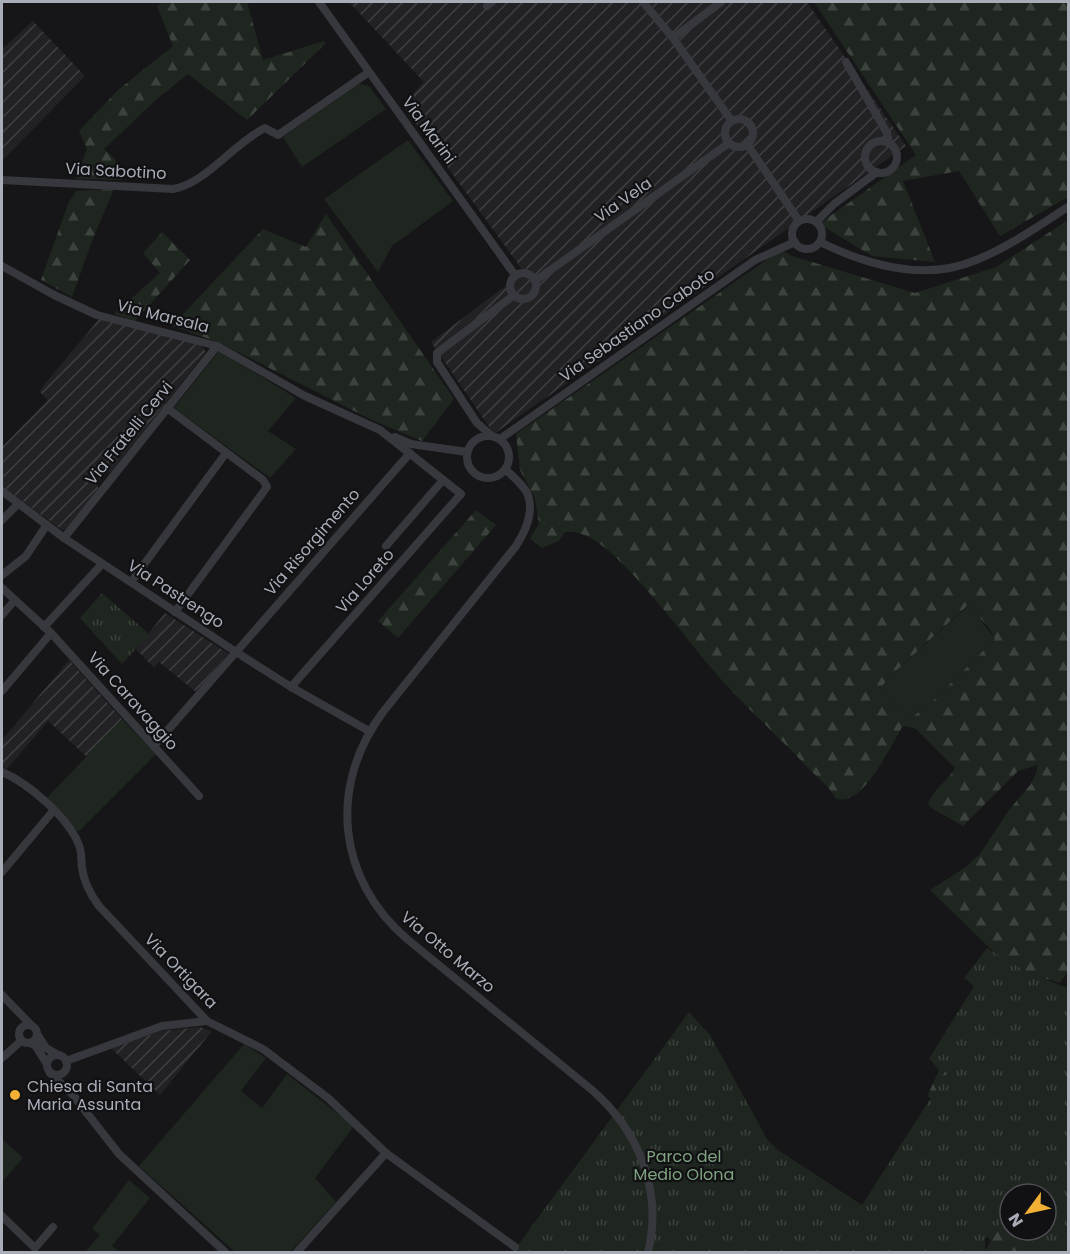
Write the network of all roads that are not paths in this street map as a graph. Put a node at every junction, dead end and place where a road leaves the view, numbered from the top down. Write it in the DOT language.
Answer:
graph roads {
  1 [pos="319,2"];
  2 [pos="644,2"];
  3 [pos="721,2"];
  4 [pos="672,38"];
  5 [pos="846,62"];
  6 [pos="369,72"];
  7 [pos="731,120"];
  8 [pos="729,143"];
  9 [pos="888,143"];
  10 [pos="747,144"];
  11 [pos="877,172"];
  12 [pos="2,180"];
  13 [pos="1068,207"];
  14 [pos="799,221"];
  15 [pos="816,222"];
  16 [pos="795,242"];
  17 [pos="820,242"];
  18 [pos="2,266"];
  19 [pos="515,275"];
  20 [pos="535,281"];
  21 [pos="513,296"];
  22 [pos="217,346"];
  23 [pos="167,408"];
  24 [pos="380,430"];
  25 [pos="496,438"];
  26 [pos="467,452"];
  27 [pos="226,453"];
  28 [pos="410,453"];
  29 [pos="505,469"];
  30 [pos="443,480"];
  31 [pos="2,491"];
  32 [pos="461,494"];
  33 [pos="18,504"];
  34 [pos="2,520"];
  35 [pos="46,526"];
  36 [pos="64,538"];
  37 [pos="386,546"];
  38 [pos="102,564"];
  39 [pos="2,575"];
  40 [pos="131,582"];
  41 [pos="2,588"];
  42 [pos="15,600"];
  43 [pos="176,612"];
  44 [pos="2,615"];
  45 [pos="48,630"];
  46 [pos="236,652"];
  47 [pos="291,687"];
  48 [pos="2,691"];
  49 [pos="369,731"];
  50 [pos="154,746"];
  51 [pos="2,772"];
  52 [pos="199,796"];
  53 [pos="53,811"];
  54 [pos="2,872"];
  55 [pos="2,995"];
  56 [pos="16,1012"];
  57 [pos="207,1021"];
  58 [pos="34,1030"];
  59 [pos="19,1031"];
  60 [pos="26,1042"];
  61 [pos="58,1055"];
  62 [pos="2,1058"];
  63 [pos="66,1066"];
  64 [pos="49,1068"];
  65 [pos="72,1094"];
  66 [pos="386,1153"];
  67 [pos="2,1216"];
  68 [pos="53,1227"];
  69 [pos="515,1247"];
  70 [pos="225,1252"];
  71 [pos="297,1252"];
  72 [pos="648,1252"];
  1 -- 6 [label="street, Via Marini"];
  2 -- 4 [label="street"];
  3 -- 4 [label="street"];
  4 -- 7 [label="street"];
  5 -- 9 [label="street"];
  6 -- 12 [label="street, Via Sabotino"];
  6 -- 19 [label="street, Via Marini"];
  7 -- 8 [label="street"];
  7 -- 10 [label="street"];
  8 -- 10 [label="street"];
  8 -- 20 [label="street, Via Vela"];
  9 -- 11 [label="street"];
  9 -- 11 [label="street"];
  10 -- 14 [label="street"];
  11 -- 15 [label="street"];
  13 -- 17 [label="street"];
  14 -- 15 [label="street"];
  14 -- 16 [label="street"];
  15 -- 17 [label="street"];
  16 -- 17 [label="street, Via Sebastiano Caboto"];
  16 -- 25 [label="street, Via Sebastiano Caboto"];
  18 -- 22 [label="street, Via Marsala"];
  19 -- 20 [label="street"];
  19 -- 21 [label="street"];
  20 -- 21 [label="street, Via Vela"];
  21 -- 25 [label="street, Via Vela"];
  22 -- 23 [label="street, Via Fratelli Cervi"];
  22 -- 24 [label="street, Via Marsala"];
  23 -- 27 [label="street"];
  23 -- 36 [label="street, Via Fratelli Cervi"];
  24 -- 26 [label="street, Via Marsala"];
  24 -- 28 [label="street, Via Marsala"];
  25 -- 26 [label="street"];
  25 -- 29 [label="street"];
  26 -- 29 [label="street"];
  27 -- 40 [label="street"];
  27 -- 43 [label="street"];
  28 -- 30 [label="street, Via Marsala"];
  28 -- 46 [label="street, Via Risorgimento"];
  29 -- 49 [label="street, Via Otto Marzo"];
  30 -- 32 [label="street, Via Marsala"];
  30 -- 37 [label="street"];
  31 -- 33 [label="street, Via Pastrengo"];
  32 -- 47 [label="street, Via Loreto"];
  33 -- 34 [label="street"];
  33 -- 35 [label="street, Via Pastrengo"];
  35 -- 36 [label="street, Via Pastrengo"];
  35 -- 39 [label="street"];
  36 -- 38 [label="street, Via Pastrengo"];
  38 -- 40 [label="street, Via Pastrengo"];
  38 -- 45 [label="street"];
  40 -- 43 [label="street, Via Pastrengo"];
  41 -- 42 [label="street, Via Caravaggio"];
  42 -- 44 [label="street"];
  42 -- 45 [label="street, Via Caravaggio"];
  43 -- 46 [label="street, Via Pastrengo"];
  45 -- 48 [label="street"];
  45 -- 50 [label="street, Via Caravaggio"];
  46 -- 47 [label="street, Via Pastrengo"];
  46 -- 50 [label="street, Via Risorgimento"];
  47 -- 49 [label="street, Via Pastrengo"];
  49 -- 72 [label="street, Via Otto Marzo"];
  50 -- 52 [label="street, Via Caravaggio"];
  51 -- 53 [label="street, Via Ortigara"];
  53 -- 54 [label="street"];
  53 -- 57 [label="street, Via Ortigara"];
  55 -- 56 [label="street"];
  56 -- 58 [label="street"];
  56 -- 59 [label="street"];
  57 -- 63 [label="street"];
  57 -- 66 [label="street, Via Ortigara"];
  58 -- 59 [label="street"];
  58 -- 60 [label="street"];
  58 -- 61 [label="street"];
  59 -- 60 [label="street"];
  60 -- 62 [label="street"];
  60 -- 64 [label="street"];
  61 -- 63 [label="street"];
  61 -- 64 [label="street"];
  63 -- 64 [label="street"];
  63 -- 65 [label="street"];
  64 -- 65 [label="street"];
  65 -- 70 [label="street"];
  66 -- 69 [label="street, Via Ortigara"];
  66 -- 71 [label="street"];
  67 -- 68 [label="street"];
}
